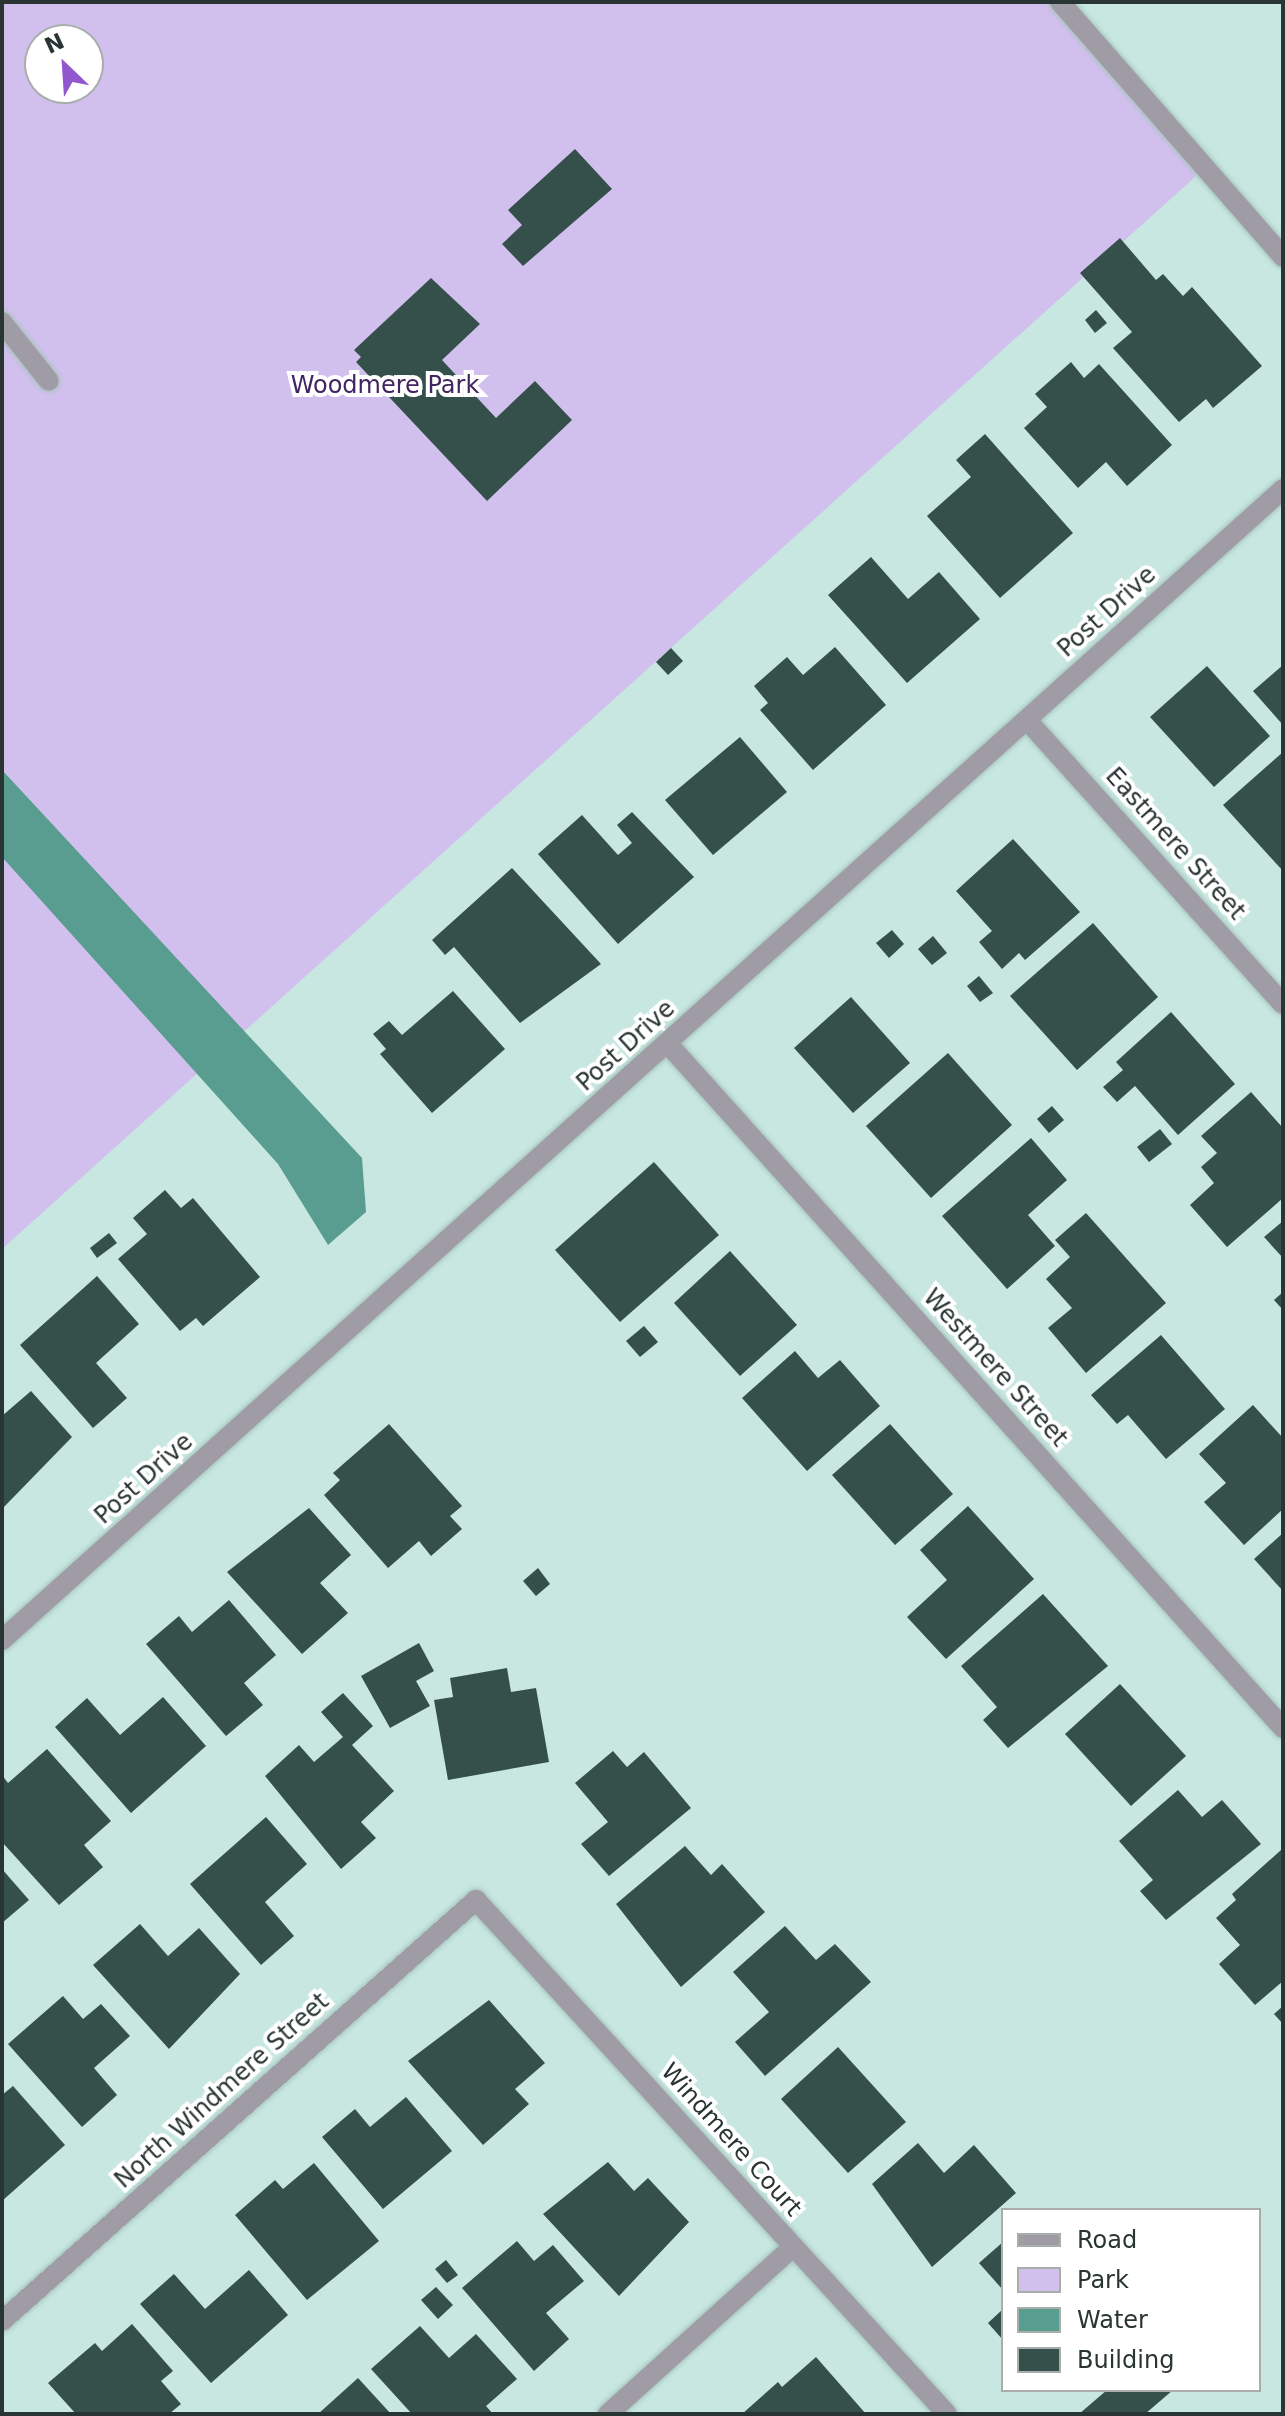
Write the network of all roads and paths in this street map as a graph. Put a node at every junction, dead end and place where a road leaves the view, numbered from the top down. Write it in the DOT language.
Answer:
graph roads {
  1 [pos="1060,2"];
  2 [pos="1283,257"];
  3 [pos="2,322"];
  4 [pos="49,381"];
  5 [pos="1283,489"];
  6 [pos="1027,720"];
  7 [pos="1283,1004"];
  8 [pos="668,1044"];
  9 [pos="2,1640"];
  10 [pos="1283,1728"];
  11 [pos="476,1900"];
  12 [pos="793,2247"];
  13 [pos="2,2321"];
  14 [pos="608,2414"];
  15 [pos="947,2414"];
  1 -- 2 [label="street"];
  3 -- 4 [label="street"];
  5 -- 6 [label="street, Post Drive"];
  6 -- 7 [label="street, Eastmere Street"];
  6 -- 8 [label="street, Post Drive"];
  8 -- 9 [label="street, Post Drive"];
  8 -- 10 [label="street, Westmere Street"];
  11 -- 12 [label="street, Windmere Court"];
  11 -- 13 [label="street, North Windmere Street"];
  12 -- 14 [label="street"];
  12 -- 15 [label="street, Windmere Court"];
}
